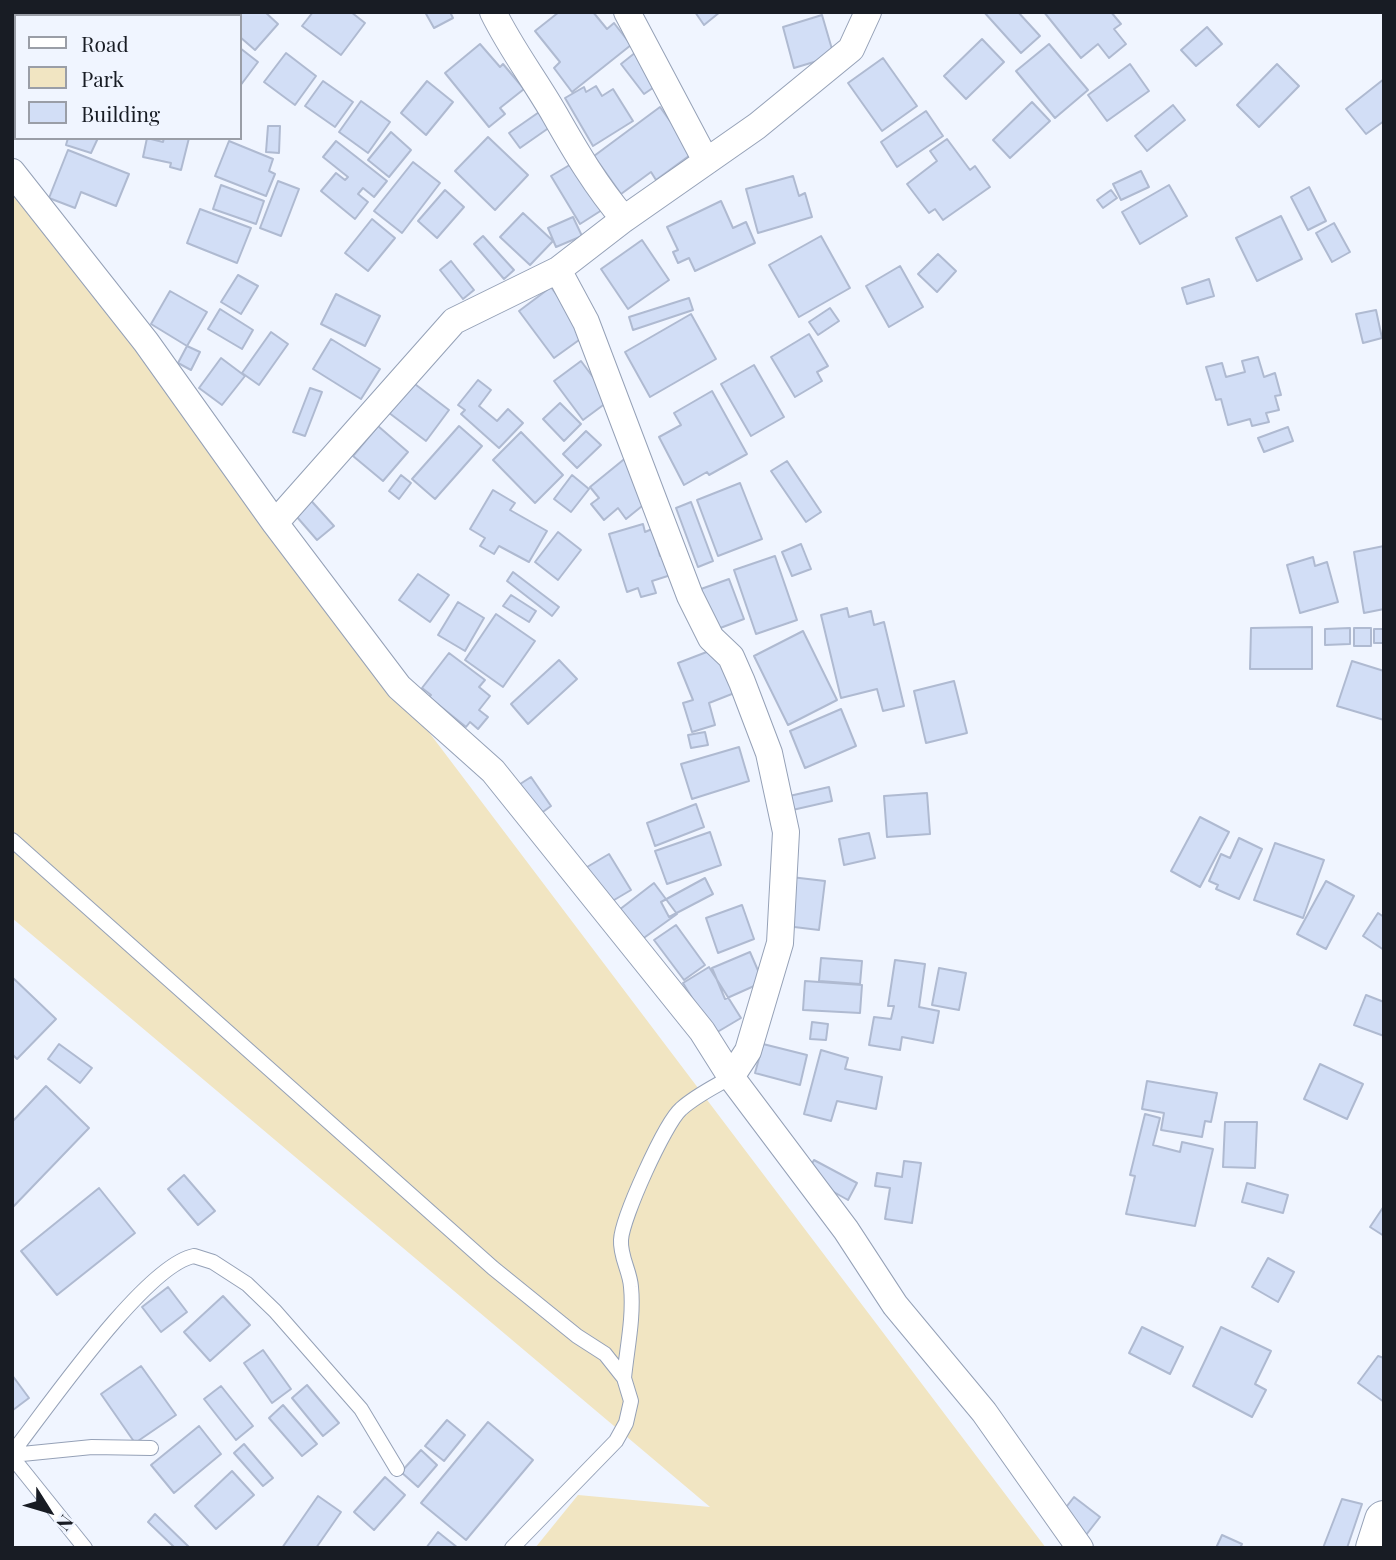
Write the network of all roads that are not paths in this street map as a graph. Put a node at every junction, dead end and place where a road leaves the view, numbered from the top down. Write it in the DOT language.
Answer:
graph roads {
  1 [pos="493,12"];
  2 [pos="627,12"];
  3 [pos="868,12"];
  4 [pos="706,161"];
  5 [pos="12,172"];
  6 [pos="624,219"];
  7 [pos="558,270"];
  8 [pos="275,523"];
  9 [pos="12,840"];
  10 [pos="731,1077"];
  11 [pos="624,1378"];
  12 [pos="151,1448"];
  13 [pos="12,1455"];
  14 [pos="397,1469"];
  15 [pos="1384,1520"];
  16 [pos="85,1548"];
  17 [pos="512,1548"];
  18 [pos="1080,1548"];
  19 [pos="1375,1548"];
  1 -- 6 [label="street"];
  2 -- 4 [label="street"];
  3 -- 4 [label="street"];
  4 -- 6 [label="street"];
  5 -- 8 [label="street"];
  6 -- 7 [label="street"];
  7 -- 8 [label="street"];
  7 -- 10 [label="street"];
  8 -- 10 [label="street"];
  9 -- 11 [label="lane"];
  10 -- 11 [label="lane"];
  10 -- 18 [label="street"];
  11 -- 17 [label="lane"];
  12 -- 13 [label="lane"];
  13 -- 14 [label="lane"];
  13 -- 16 [label="lane"];
  15 -- 19 [label="street"];
}
